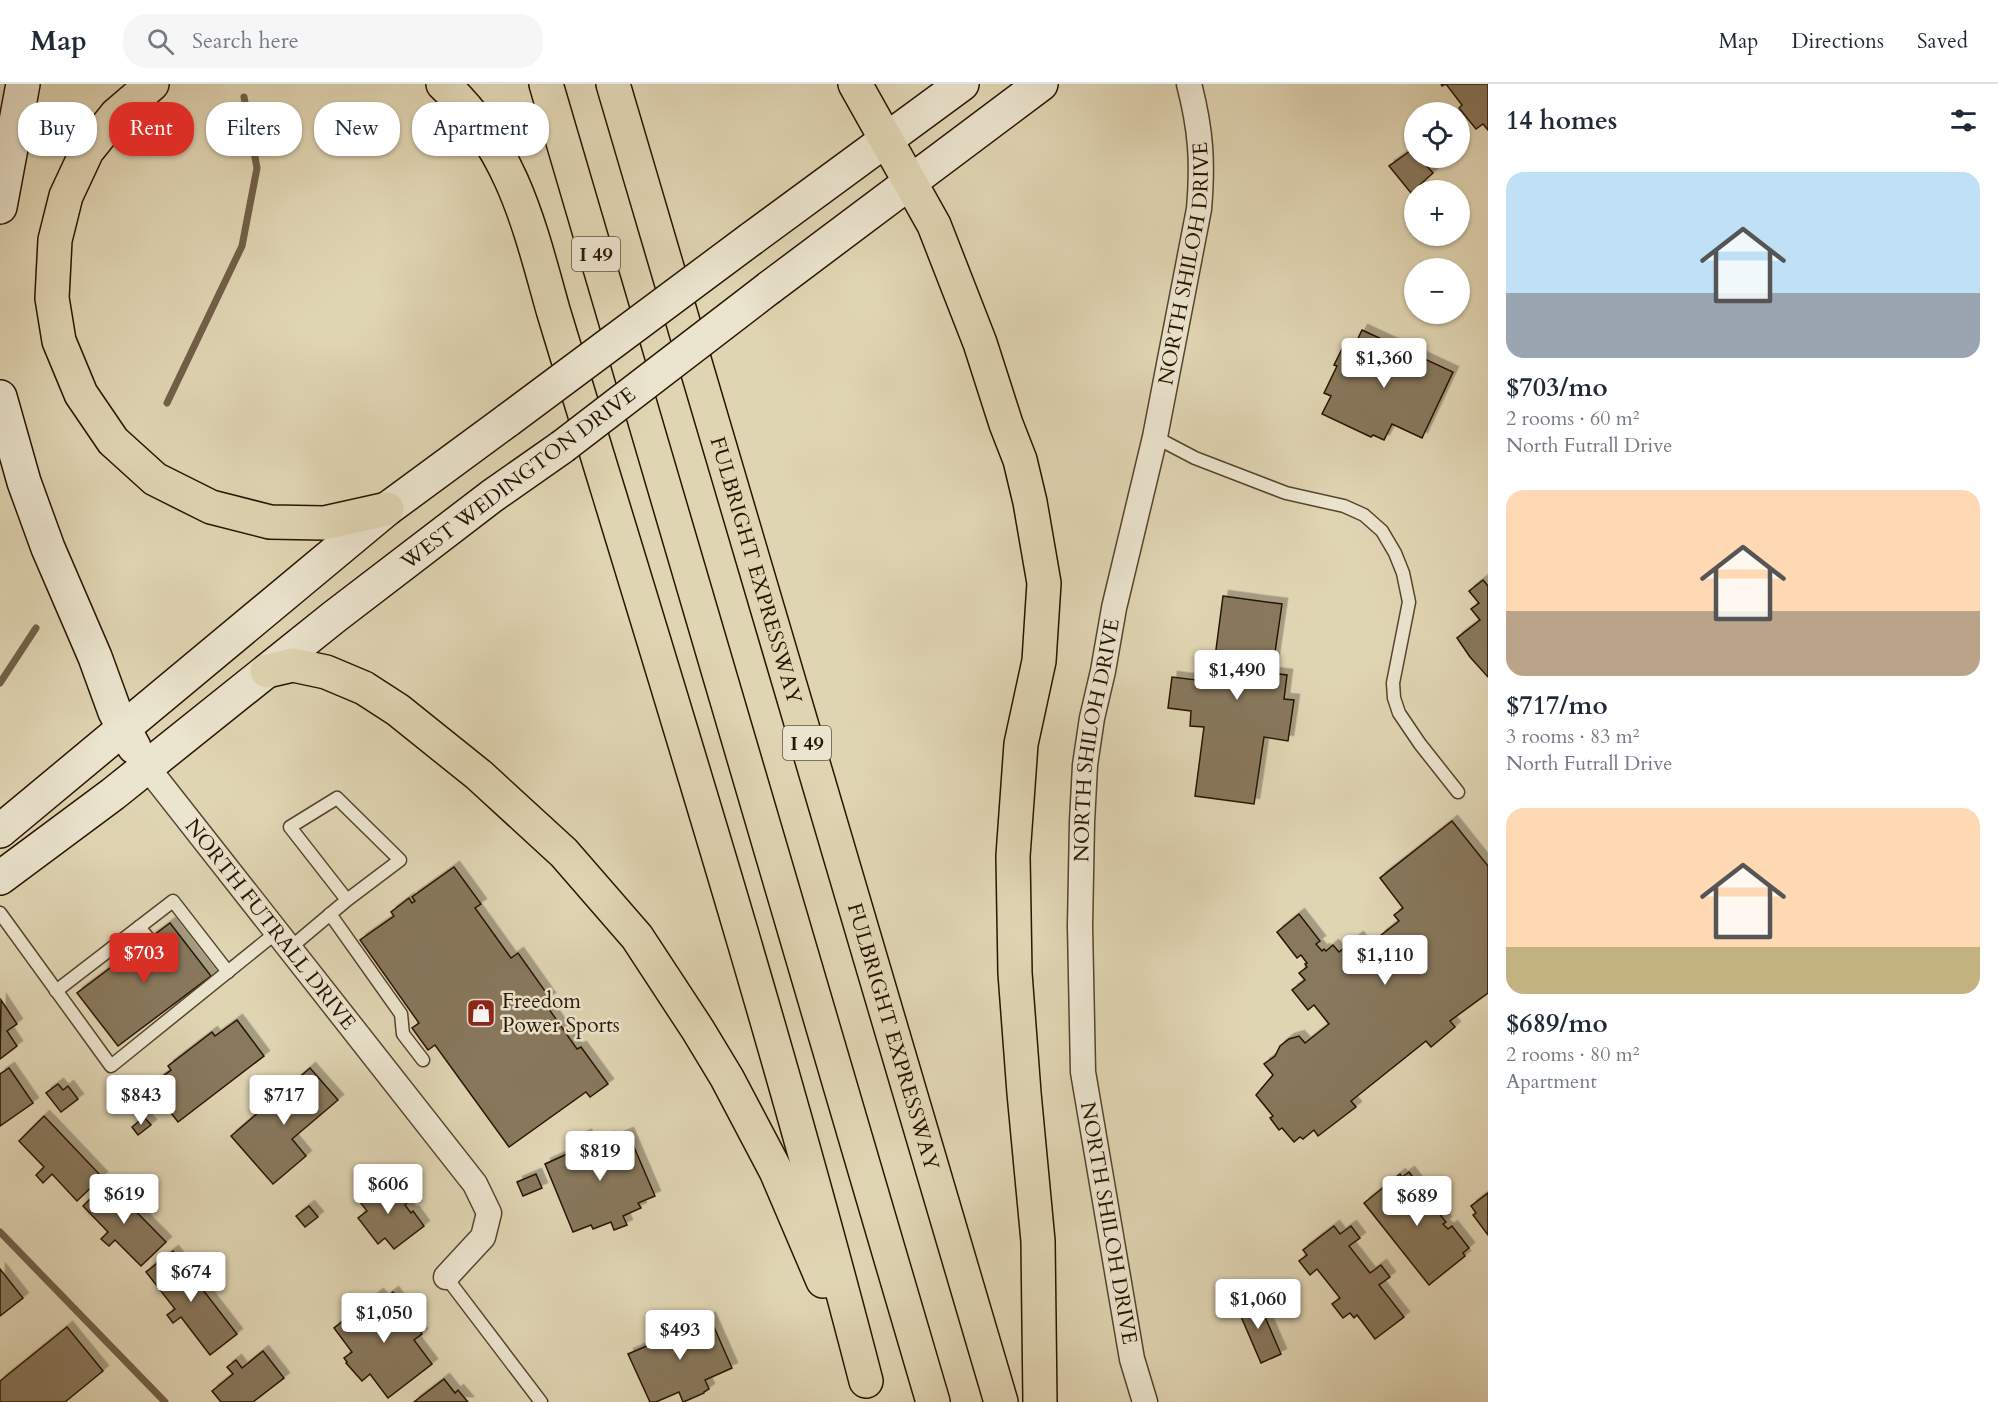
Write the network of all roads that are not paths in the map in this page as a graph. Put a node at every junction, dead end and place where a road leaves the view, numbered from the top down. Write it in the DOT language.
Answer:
graph roads {
  1 [pos="23,84"];
  2 [pos="152,84"];
  3 [pos="443,84"];
  4 [pos="546,84"];
  5 [pos="613,84"];
  6 [pos="855,84"];
  7 [pos="962,84"];
  8 [pos="1041,84"];
  9 [pos="1189,84"];
  10 [pos="886,140"];
  11 [pos="909,183"];
  12 [pos="0,207"];
  13 [pos="0,397"];
  14 [pos="1155,437"];
  15 [pos="387,509"];
  16 [pos="267,670"];
  17 [pos="122,729"];
  18 [pos="147,767"];
  19 [pos="1458,792"];
  20 [pos="0,831"];
  21 [pos="0,878"];
  22 [pos="347,900"];
  23 [pos="0,913"];
  24 [pos="330,914"];
  25 [pos="139,927"];
  26 [pos="148,939"];
  27 [pos="284,940"];
  28 [pos="113,947"];
  29 [pos="122,959"];
  30 [pos="88,967"];
  31 [pos="228,972"];
  32 [pos="97,978"];
  33 [pos="56,991"];
  34 [pos="423,1060"];
  35 [pos="446,1277"];
  36 [pos="870,1392"];
  37 [pos="541,1402"];
  38 [pos="933,1402"];
  39 [pos="1001,1402"];
  40 [pos="1040,1402"];
  41 [pos="1145,1402"];
  1 -- 12 [label="main road"];
  2 -- 15 [label="highway"];
  3 -- 36 [label="highway"];
  4 -- 38 [label="highway, I 49"];
  5 -- 39 [label="highway, FULBRIGHT EXPRESSWAY / I 49"];
  6 -- 10 [label="highway"];
  7 -- 10 [label="main road"];
  8 -- 11 [label="main road, WEST WEDINGTON DRIVE"];
  9 -- 14 [label="street, NORTH SHILOH DRIVE"];
  10 -- 11 [label="highway"];
  10 -- 15 [label="main road, bridge"];
  11 -- 16 [label="main road, WEST WEDINGTON DRIVE, bridge"];
  11 -- 40 [label="highway"];
  13 -- 17 [label="main road, NORTH FUTRALL DRIVE"];
  14 -- 19 [label="lane"];
  14 -- 41 [label="street, NORTH SHILOH DRIVE"];
  15 -- 17 [label="main road"];
  16 -- 18 [label="main road, WEST WEDINGTON DRIVE"];
  16 -- 36 [label="highway"];
  17 -- 18 [label="main road, NORTH FUTRALL DRIVE"];
  17 -- 20 [label="main road"];
  18 -- 21 [label="main road, WEST WEDINGTON DRIVE"];
  18 -- 27 [label="street, NORTH FUTRALL DRIVE"];
  22 -- 22 [label="lane"];
  22 -- 24 [label="lane"];
  23 -- 33 [label="lane"];
  24 -- 27 [label="lane"];
  24 -- 34 [label="lane"];
  25 -- 26 [label="lane"];
  25 -- 28 [label="lane"];
  25 -- 31 [label="lane"];
  27 -- 31 [label="lane"];
  27 -- 35 [label="street, NORTH FUTRALL DRIVE"];
  28 -- 29 [label="lane"];
  28 -- 30 [label="lane"];
  30 -- 32 [label="lane"];
  30 -- 33 [label="lane"];
  31 -- 33 [label="lane"];
  35 -- 37 [label="lane, NORTH FUTRALL DRIVE"];
}
